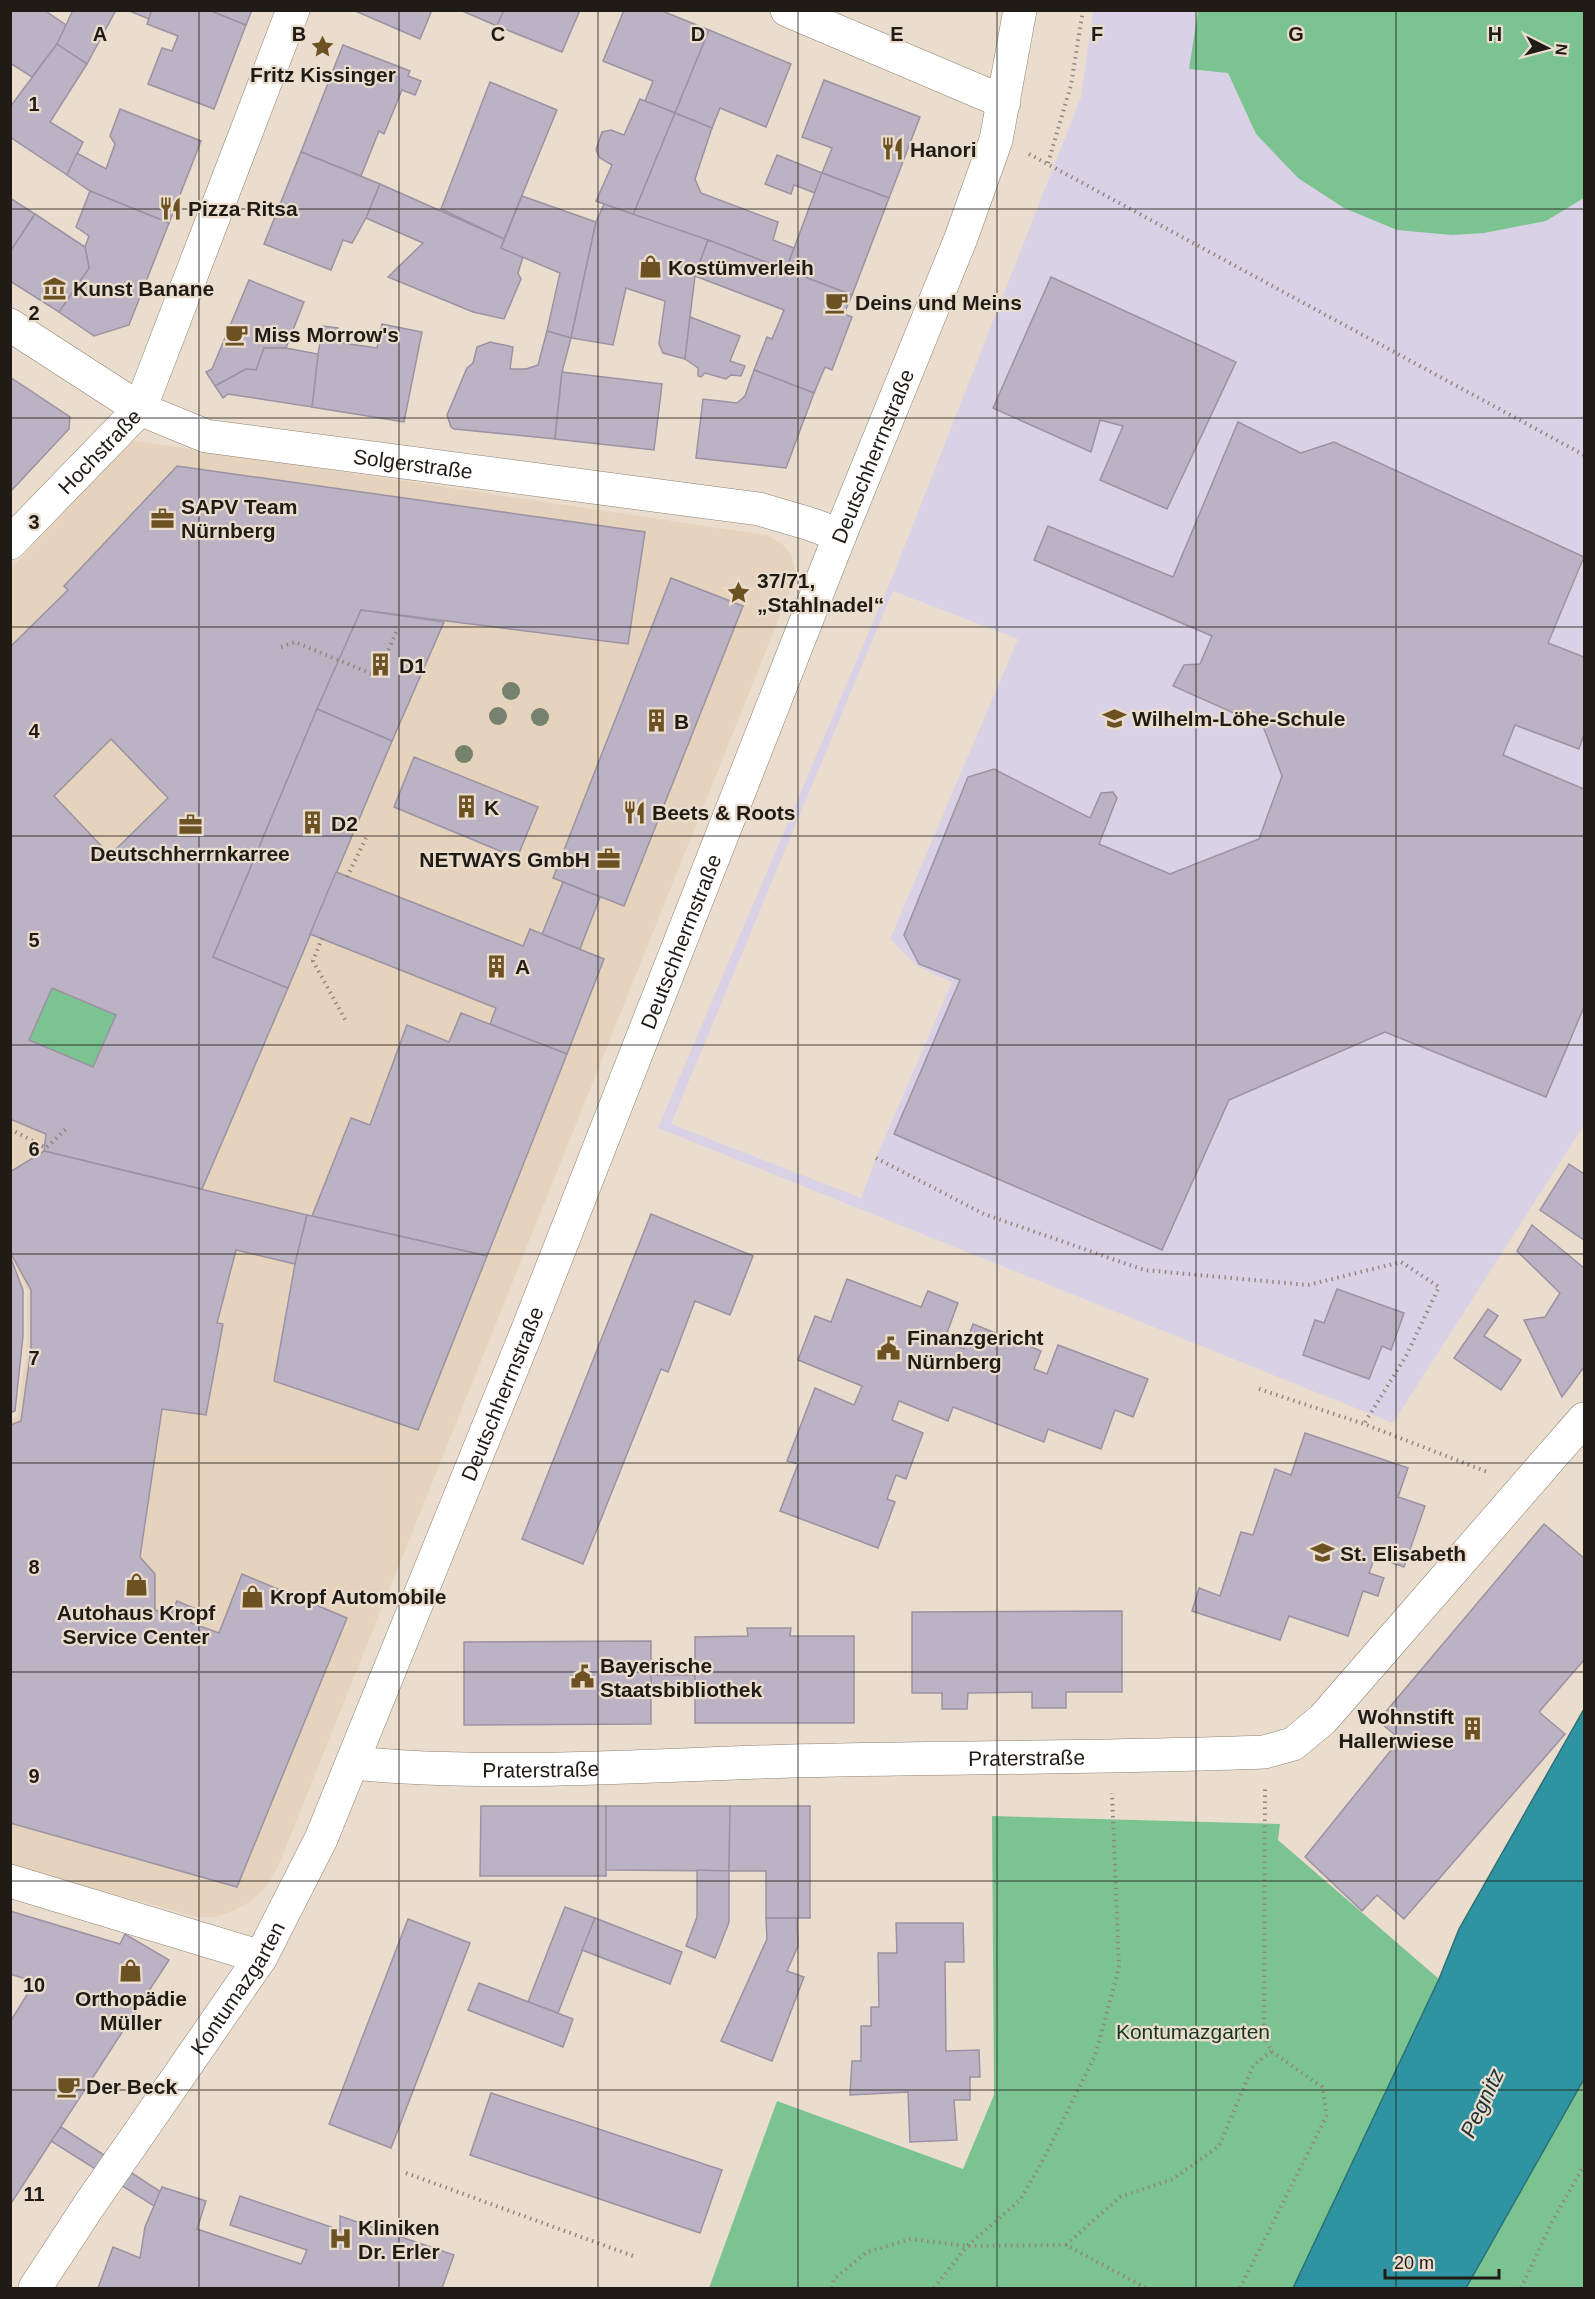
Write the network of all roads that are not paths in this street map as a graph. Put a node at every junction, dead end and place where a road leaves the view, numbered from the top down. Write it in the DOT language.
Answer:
graph roads {
  1 [pos="293,10"];
  2 [pos="787,10"];
  3 [pos="1020,10"];
  4 [pos="1004,102"];
  5 [pos="10,325"];
  6 [pos="140,409"];
  7 [pos="840,535"];
  8 [pos="10,543"];
  9 [pos="1575,1430"];
  10 [pos="352,1763"];
  11 [pos="10,1881"];
  12 [pos="261,1957"];
  13 [pos="35,2289"];
  1 -- 6 [label="street, Hochstraße"];
  2 -- 4 [label="street"];
  3 -- 4 [label="street, Deutschherrnstraße"];
  4 -- 7 [label="street, Deutschherrnstraße"];
  5 -- 6 [label="street, Solgerstraße"];
  6 -- 7 [label="street, Solgerstraße"];
  6 -- 8 [label="street, Hochstraße"];
  7 -- 10 [label="street, Deutschherrnstraße"];
  9 -- 10 [label="street, Praterstraße"];
  10 -- 12 [label="street, Kontumazgarten"];
  11 -- 12 [label="street"];
  12 -- 13 [label="street, Kontumazgarten"];
}
